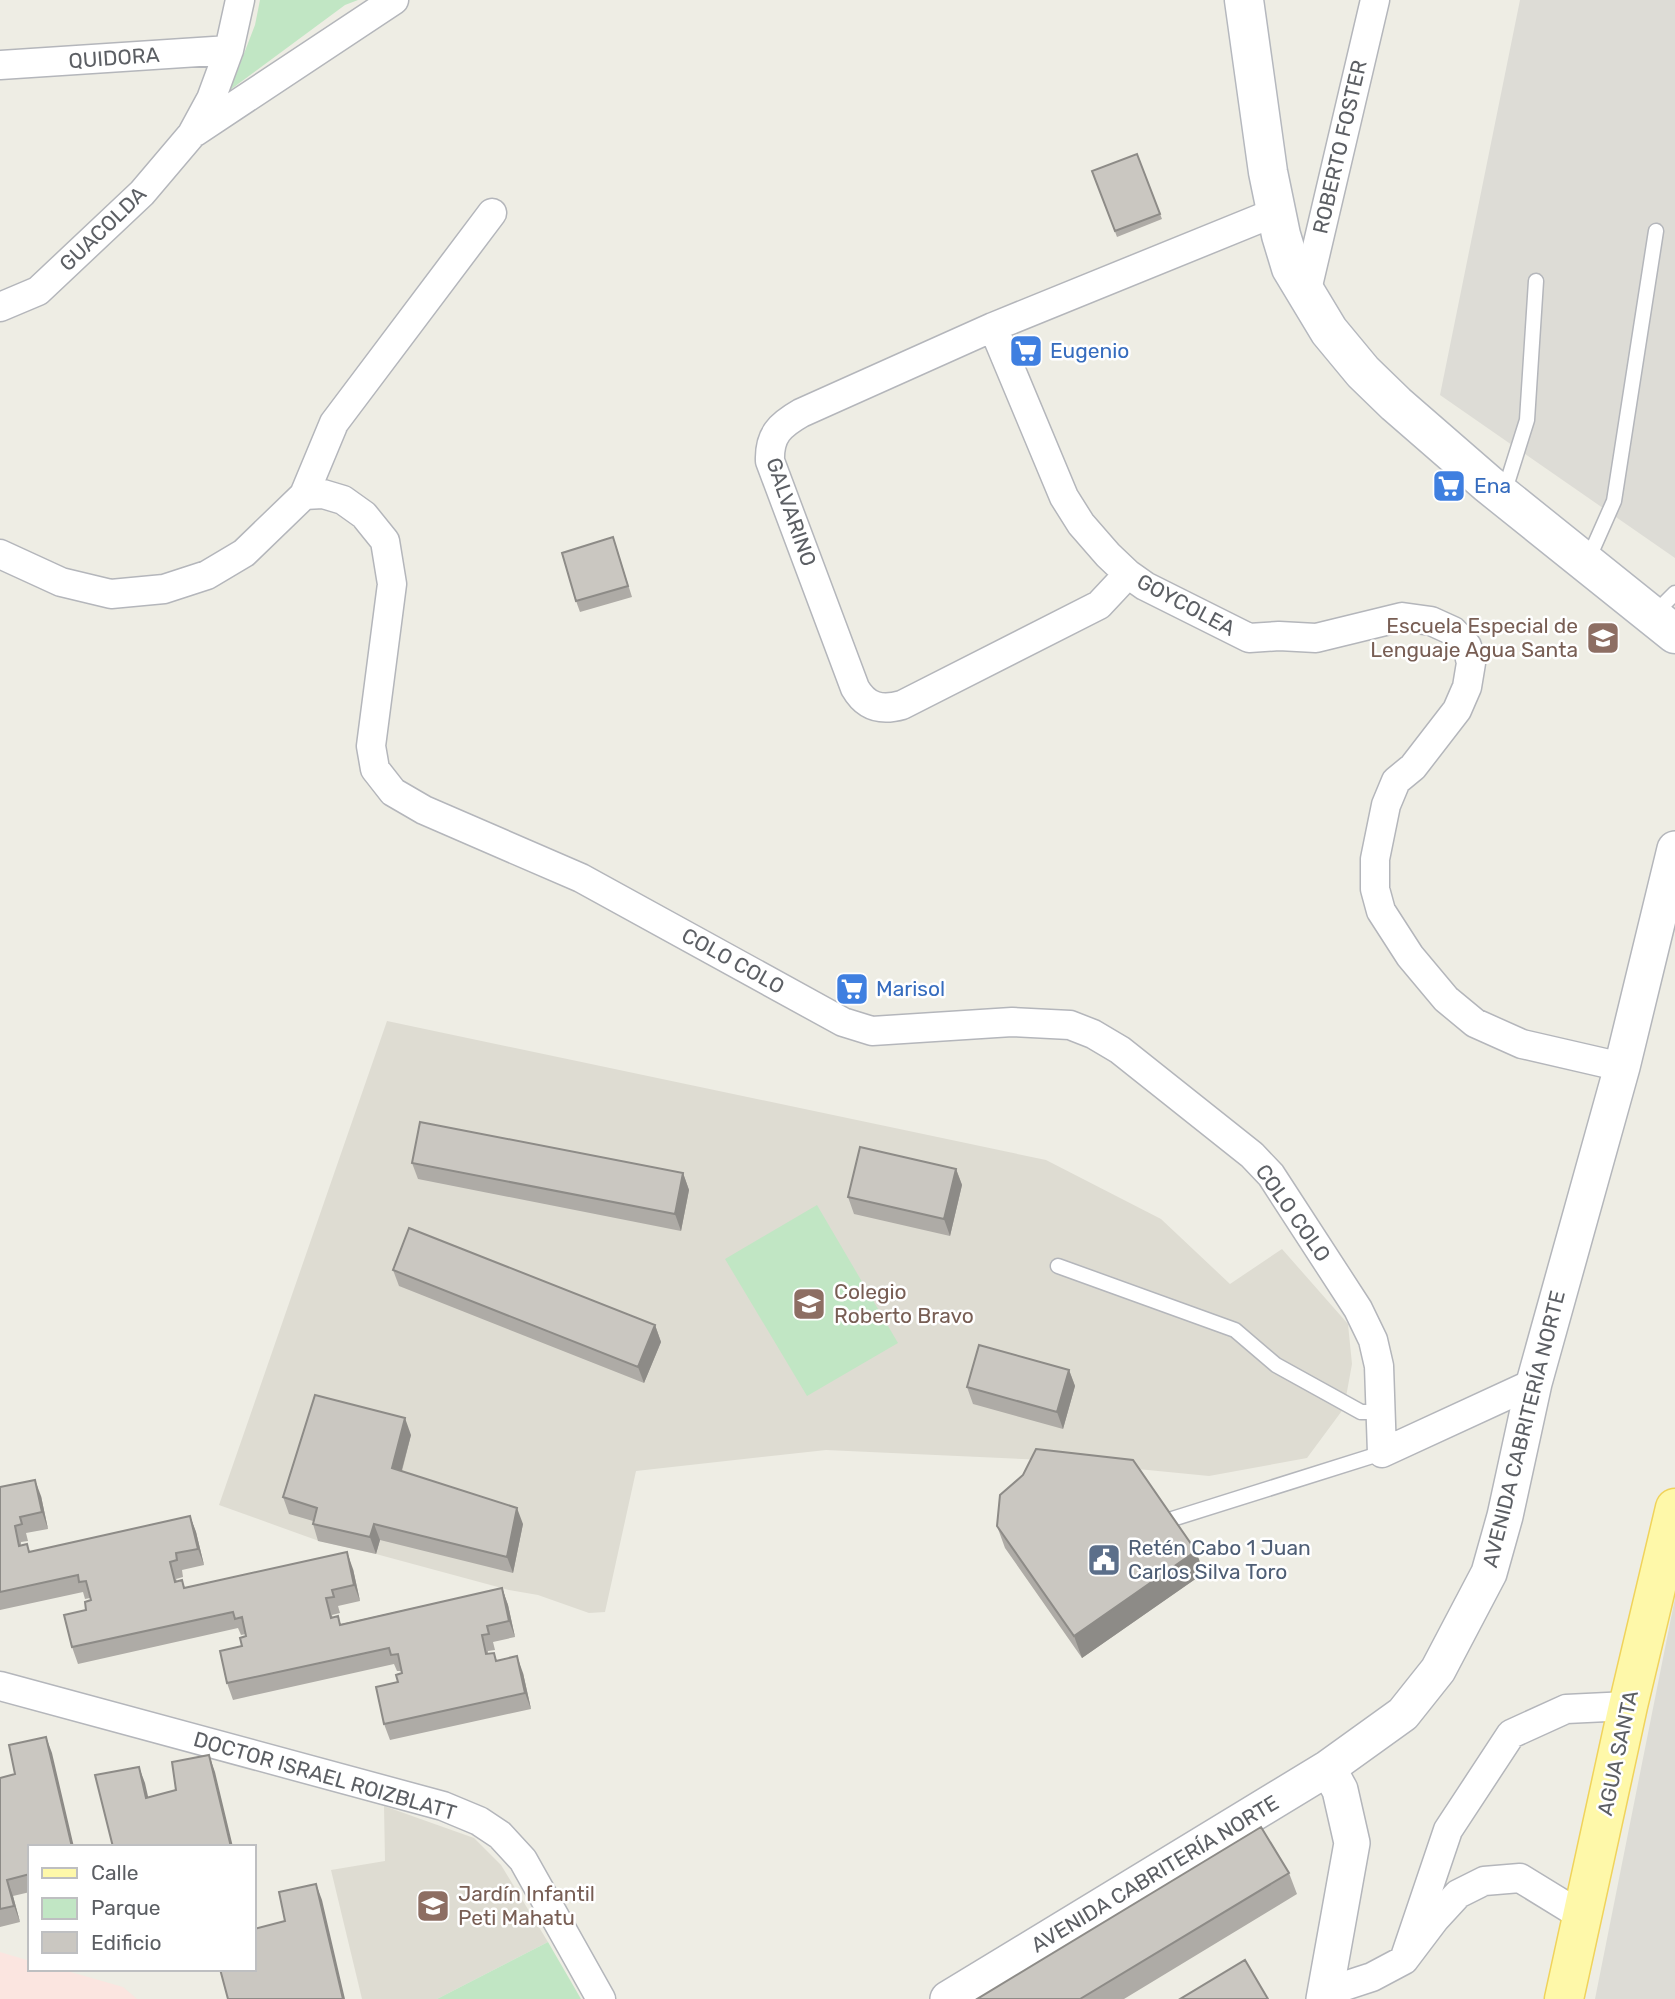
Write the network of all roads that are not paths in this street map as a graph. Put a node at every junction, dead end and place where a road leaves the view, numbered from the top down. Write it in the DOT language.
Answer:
graph roads {
  1 [pos="240,0"];
  2 [pos="394,0"];
  3 [pos="1244,0"];
  4 [pos="1375,0"];
  5 [pos="229,50"];
  6 [pos="0,65"];
  7 [pos="192,134"];
  8 [pos="1276,212"];
  9 [pos="492,214"];
  10 [pos="1656,231"];
  11 [pos="1536,281"];
  12 [pos="1306,294"];
  13 [pos="0,307"];
  14 [pos="993,327"];
  15 [pos="304,495"];
  16 [pos="1503,496"];
  17 [pos="0,554"];
  18 [pos="1587,563"];
  19 [pos="1128,574"];
  20 [pos="1667,614"];
  21 [pos="1675,849"];
  22 [pos="1622,1067"];
  23 [pos="1058,1266"];
  24 [pos="1534,1382"];
  25 [pos="1380,1412"];
  26 [pos="1382,1453"];
  27 [pos="1675,1508"];
  28 [pos="1169,1520"];
  29 [pos="0,1686"];
  30 [pos="1628,1706"];
  31 [pos="1328,1768"];
  32 [pos="1582,1916"];
  33 [pos="1404,1960"];
  34 [pos="1325,1996"];
  35 [pos="601,1999"];
  36 [pos="948,1999"];
  37 [pos="1564,1999"];
  1 -- 5 [label="street, GUACOLDA"];
  2 -- 7 [label="street, GUACOLDA"];
  3 -- 8 [label="main road"];
  4 -- 12 [label="street, ROBERTO FOSTER"];
  5 -- 6 [label="street, QUIDORA"];
  5 -- 7 [label="street, GUACOLDA"];
  7 -- 13 [label="street, GUACOLDA"];
  8 -- 12 [label="main road"];
  8 -- 14 [label="street, GALVARINO"];
  9 -- 15 [label="street"];
  10 -- 18 [label="lane"];
  11 -- 16 [label="lane"];
  12 -- 16 [label="main road"];
  14 -- 19 [label="street, GOYCOLEA"];
  14 -- 19 [label="street, GALVARINO"];
  15 -- 17 [label="street"];
  15 -- 25 [label="street, COLO COLO"];
  16 -- 18 [label="main road"];
  18 -- 20 [label="main road"];
  19 -- 22 [label="street, GOYCOLEA"];
  21 -- 22 [label="street, AVENIDA CABRITERÍA NORTE"];
  22 -- 24 [label="street, AVENIDA CABRITERÍA NORTE"];
  23 -- 25 [label="lane"];
  24 -- 26 [label="street"];
  24 -- 31 [label="street, AVENIDA CABRITERÍA NORTE"];
  25 -- 26 [label="street, COLO COLO"];
  26 -- 28 [label="lane"];
  27 -- 30 [label="main road, AGUA SANTA"];
  29 -- 35 [label="street, DOCTOR ISRAEL ROIZBLATT"];
  30 -- 32 [label="main road, AGUA SANTA"];
  30 -- 33 [label="street"];
  31 -- 34 [label="street"];
  31 -- 36 [label="street, AVENIDA CABRITERÍA NORTE"];
  32 -- 33 [label="street"];
  32 -- 37 [label="main road, AGUA SANTA"];
  33 -- 34 [label="street"];
}
